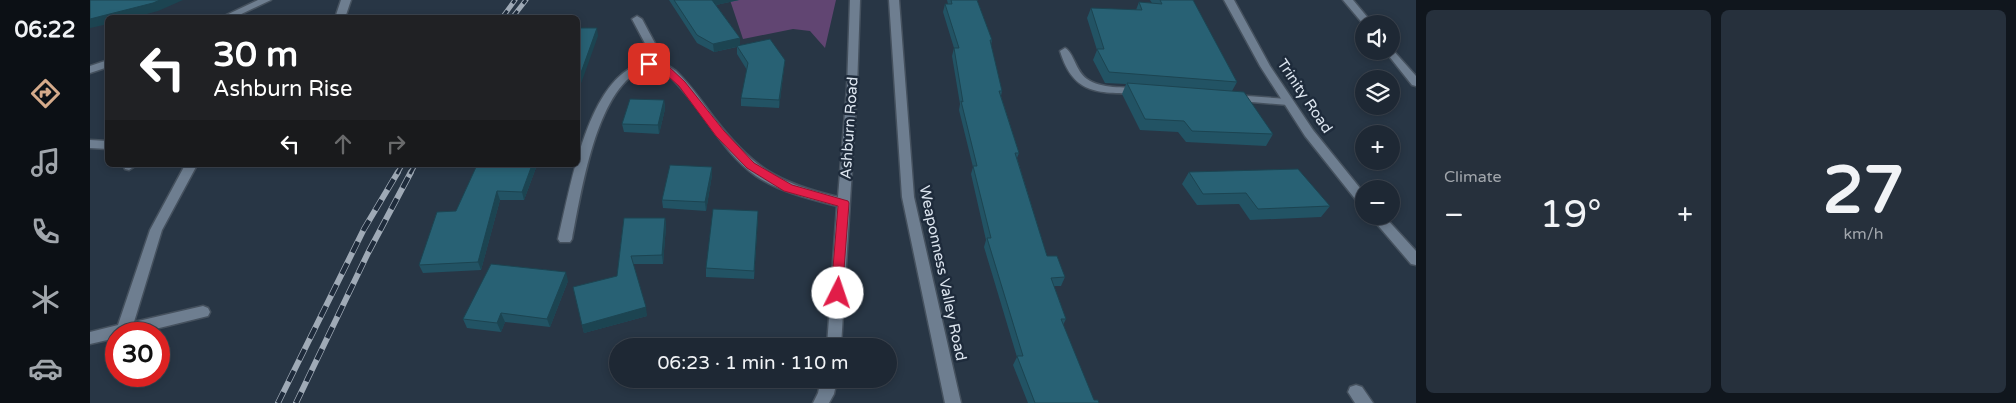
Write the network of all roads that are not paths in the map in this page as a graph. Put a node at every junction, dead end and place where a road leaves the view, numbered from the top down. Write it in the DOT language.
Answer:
graph roads {
  1 [pos="266,0"];
  2 [pos="346,0"];
  3 [pos="855,0"];
  4 [pos="894,0"];
  5 [pos="1229,0"];
  6 [pos="1348,0"];
  7 [pos="231,15"];
  8 [pos="341,15"];
  9 [pos="1360,15"];
  10 [pos="637,19"];
  11 [pos="1065,51"];
  12 [pos="1397,60"];
  13 [pos="105,64"];
  14 [pos="649,64"];
  15 [pos="90,70"];
  16 [pos="1416,83"];
  17 [pos="1152,92"];
  18 [pos="1220,97"];
  19 [pos="1288,102"];
  20 [pos="90,144"];
  21 [pos="105,144"];
  22 [pos="190,167"];
  23 [pos="1355,191"];
  24 [pos="844,203"];
  25 [pos="1384,225"];
  26 [pos="565,239"];
  27 [pos="1416,260"];
  28 [pos="203,312"];
  29 [pos="127,322"];
  30 [pos="159,322"];
  31 [pos="105,334"];
  32 [pos="90,338"];
  33 [pos="835,338"];
  34 [pos="826,388"];
  35 [pos="821,403"];
  36 [pos="953,403"];
  1 -- 7 [label="street"];
  2 -- 8 [label="street"];
  3 -- 24 [label="street, Ashburn Road"];
  4 -- 36 [label="street, Weaponness Valley Road"];
  5 -- 19 [label="street, Trinity Road"];
  6 -- 9 [label="street"];
  10 -- 14 [label="street"];
  11 -- 17 [label="street"];
  12 -- 16 [label="street"];
  13 -- 15 [label="street"];
  14 -- 24 [label="street"];
  14 -- 26 [label="street"];
  18 -- 19 [label="street"];
  19 -- 23 [label="street, Trinity Road"];
  20 -- 21 [label="street"];
  22 -- 29 [label="street"];
  24 -- 33 [label="street, Ashburn Road"];
  25 -- 27 [label="street"];
  28 -- 30 [label="street"];
  31 -- 32 [label="street"];
  34 -- 35 [label="street"];
}
